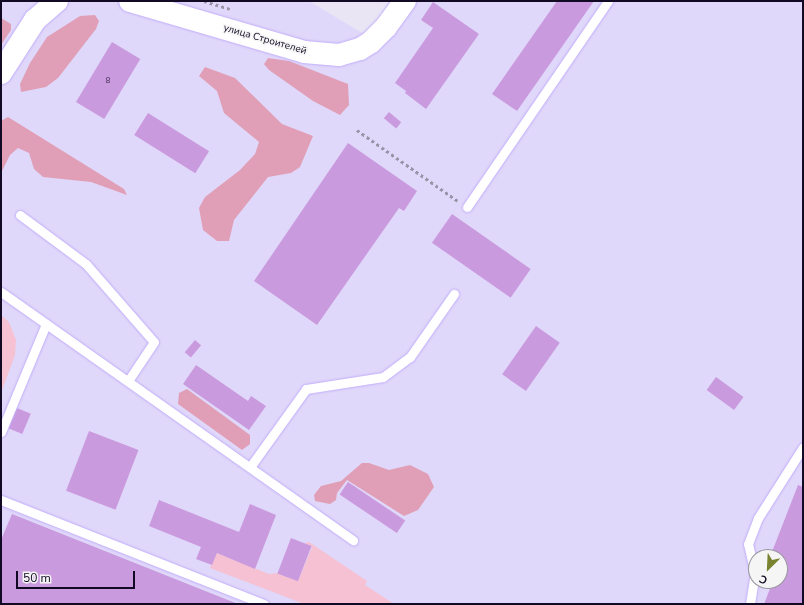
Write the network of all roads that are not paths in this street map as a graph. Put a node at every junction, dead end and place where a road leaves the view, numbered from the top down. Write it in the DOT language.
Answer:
graph roads {
  1 [pos="58,1"];
  2 [pos="130,1"];
  3 [pos="405,1"];
  4 [pos="608,1"];
  5 [pos="1,73"];
  6 [pos="467,207"];
  7 [pos="20,216"];
  8 [pos="1,292"];
  9 [pos="454,294"];
  10 [pos="46,324"];
  11 [pos="128,381"];
  12 [pos="1,432"];
  13 [pos="803,447"];
  14 [pos="250,466"];
  15 [pos="1,500"];
  16 [pos="353,540"];
  17 [pos="264,604"];
  18 [pos="750,604"];
  1 -- 5 [label="main road"];
  2 -- 3 [label="main road, улица Строителей"];
  4 -- 6 [label="lane"];
  7 -- 11 [label="lane"];
  8 -- 10 [label="lane"];
  9 -- 14 [label="lane"];
  10 -- 11 [label="lane"];
  10 -- 12 [label="lane"];
  11 -- 14 [label="lane"];
  13 -- 18 [label="lane"];
  14 -- 16 [label="lane"];
  15 -- 17 [label="lane"];
}
